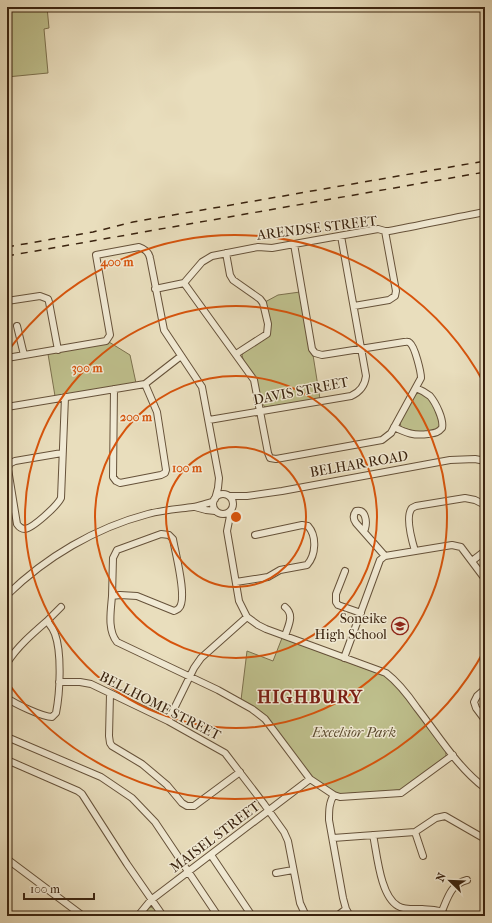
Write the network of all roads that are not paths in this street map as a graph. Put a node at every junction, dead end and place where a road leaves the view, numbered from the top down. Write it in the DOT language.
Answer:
graph roads {
  1 [pos="484,212"];
  2 [pos="485,224"];
  3 [pos="385,230"];
  4 [pos="341,236"];
  5 [pos="294,244"];
  6 [pos="226,253"];
  7 [pos="184,283"];
  8 [pos="156,289"];
  9 [pos="7,301"];
  10 [pos="354,306"];
  11 [pos="17,326"];
  12 [pos="361,349"];
  13 [pos="58,350"];
  14 [pos="236,354"];
  15 [pos="24,355"];
  16 [pos="181,356"];
  17 [pos="7,358"];
  18 [pos="145,384"];
  19 [pos="416,388"];
  20 [pos="114,389"];
  21 [pos="65,397"];
  22 [pos="7,407"];
  23 [pos="260,411"];
  24 [pos="209,420"];
  25 [pos="394,427"];
  26 [pos="62,453"];
  27 [pos="485,455"];
  28 [pos="475,459"];
  29 [pos="485,461"];
  30 [pos="219,478"];
  31 [pos="229,495"];
  32 [pos="247,496"];
  33 [pos="214,500"];
  34 [pos="485,505"];
  35 [pos="195,507"];
  36 [pos="232,509"];
  37 [pos="218,512"];
  38 [pos="227,529"];
  39 [pos="363,531"];
  40 [pos="255,535"];
  41 [pos="416,551"];
  42 [pos="485,551"];
  43 [pos="385,556"];
  44 [pos="472,561"];
  45 [pos="345,571"];
  46 [pos="485,579"];
  47 [pos="236,582"];
  48 [pos="7,595"];
  49 [pos="112,596"];
  50 [pos="61,607"];
  51 [pos="285,607"];
  52 [pos="361,613"];
  53 [pos="247,617"];
  54 [pos="47,621"];
  55 [pos="285,636"];
  56 [pos="344,658"];
  57 [pos="7,663"];
  58 [pos="190,677"];
  59 [pos="59,682"];
  60 [pos="485,689"];
  61 [pos="110,694"];
  62 [pos="7,698"];
  63 [pos="485,720"];
  64 [pos="168,721"];
  65 [pos="7,737"];
  66 [pos="453,755"];
  67 [pos="7,760"];
  68 [pos="240,772"];
  69 [pos="310,779"];
  70 [pos="485,788"];
  71 [pos="334,795"];
  72 [pos="268,811"];
  73 [pos="415,832"];
  74 [pos="373,835"];
  75 [pos="332,838"];
  76 [pos="485,839"];
  77 [pos="211,855"];
  78 [pos="423,856"];
  79 [pos="7,860"];
  80 [pos="293,870"];
  81 [pos="189,872"];
  82 [pos="276,873"];
  83 [pos="467,880"];
  84 [pos="151,900"];
  85 [pos="346,909"];
  86 [pos="442,911"];
  87 [pos="83,916"];
  88 [pos="138,916"];
  89 [pos="163,916"];
  90 [pos="218,916"];
  91 [pos="252,916"];
  92 [pos="306,916"];
  93 [pos="336,916"];
  94 [pos="350,916"];
  95 [pos="448,916"];
  1 -- 2 [label="street"];
  1 -- 3 [label="street"];
  3 -- 4 [label="street, ARENDSE STREET"];
  3 -- 10 [label="street, ARENDSE STREET"];
  4 -- 5 [label="street, ARENDSE STREET"];
  4 -- 10 [label="street, DAVIS STREET"];
  5 -- 6 [label="street, ARENDSE STREET"];
  5 -- 12 [label="street"];
  6 -- 7 [label="street, ARENDSE STREET"];
  6 -- 14 [label="street"];
  7 -- 8 [label="street"];
  7 -- 14 [label="street"];
  8 -- 13 [label="street"];
  8 -- 16 [label="street"];
  9 -- 13 [label="street"];
  10 -- 12 [label="street, DAVIS STREET"];
  11 -- 15 [label="street"];
  12 -- 19 [label="street"];
  12 -- 23 [label="street, DAVIS STREET"];
  13 -- 15 [label="street"];
  14 -- 23 [label="street"];
  15 -- 17 [label="street"];
  16 -- 18 [label="street"];
  16 -- 24 [label="street"];
  18 -- 20 [label="street"];
  18 -- 20 [label="street"];
  19 -- 25 [label="street"];
  19 -- 25 [label="street"];
  20 -- 21 [label="street"];
  21 -- 22 [label="street"];
  21 -- 26 [label="street"];
  23 -- 24 [label="street, DAVIS STREET"];
  23 -- 25 [label="street"];
  24 -- 30 [label="street"];
  26 -- 26 [label="street"];
  27 -- 28 [label="street, BELHAR ROAD"];
  28 -- 29 [label="street, BELHAR ROAD"];
  28 -- 32 [label="street, BELHAR ROAD"];
  30 -- 31 [label="street"];
  30 -- 33 [label="street"];
  31 -- 32 [label="street, BELHAR ROAD"];
  31 -- 33 [label="street"];
  31 -- 36 [label="street"];
  32 -- 36 [label="street"];
  33 -- 35 [label="street"];
  33 -- 37 [label="street"];
  34 -- 41 [label="street"];
  35 -- 37 [label="street"];
  35 -- 48 [label="street"];
  36 -- 37 [label="street"];
  36 -- 38 [label="street"];
  37 -- 38 [label="street"];
  38 -- 47 [label="street"];
  39 -- 43 [label="street"];
  40 -- 47 [label="street"];
  41 -- 43 [label="street"];
  41 -- 44 [label="street"];
  42 -- 44 [label="street"];
  43 -- 52 [label="street"];
  44 -- 46 [label="street"];
  45 -- 52 [label="street"];
  47 -- 53 [label="street"];
  49 -- 49 [label="street"];
  49 -- 58 [label="street"];
  50 -- 54 [label="street"];
  51 -- 55 [label="street"];
  52 -- 56 [label="street"];
  53 -- 55 [label="street"];
  53 -- 58 [label="street"];
  54 -- 57 [label="street"];
  54 -- 59 [label="street"];
  55 -- 56 [label="street"];
  56 -- 66 [label="street"];
  58 -- 64 [label="street"];
  58 -- 69 [label="street"];
  59 -- 61 [label="street, BELLHOME STREET"];
  59 -- 62 [label="street"];
  60 -- 63 [label="street"];
  61 -- 64 [label="street, BELLHOME STREET"];
  61 -- 68 [label="street"];
  64 -- 68 [label="street, BELLHOME STREET"];
  65 -- 81 [label="street"];
  66 -- 70 [label="street"];
  66 -- 71 [label="street"];
  67 -- 84 [label="street"];
  68 -- 72 [label="street, BELLHOME STREET"];
  69 -- 71 [label="street"];
  69 -- 72 [label="street, MAISEL STREET"];
  71 -- 75 [label="street"];
  72 -- 77 [label="street, MAISEL STREET"];
  72 -- 80 [label="street, BELLHOME STREET"];
  73 -- 74 [label="street"];
  73 -- 76 [label="street"];
  73 -- 78 [label="street"];
  74 -- 75 [label="street"];
  74 -- 86 [label="street"];
  75 -- 85 [label="street"];
  77 -- 81 [label="street, MAISEL STREET"];
  77 -- 91 [label="street"];
  79 -- 87 [label="street"];
  80 -- 82 [label="street"];
  80 -- 92 [label="street, BELLHOME STREET"];
  81 -- 84 [label="street, MAISEL STREET"];
  81 -- 90 [label="street"];
  83 -- 86 [label="street"];
  84 -- 88 [label="street, MAISEL STREET"];
  84 -- 89 [label="street"];
  85 -- 93 [label="street"];
  85 -- 94 [label="street"];
  86 -- 95 [label="street"];
}
